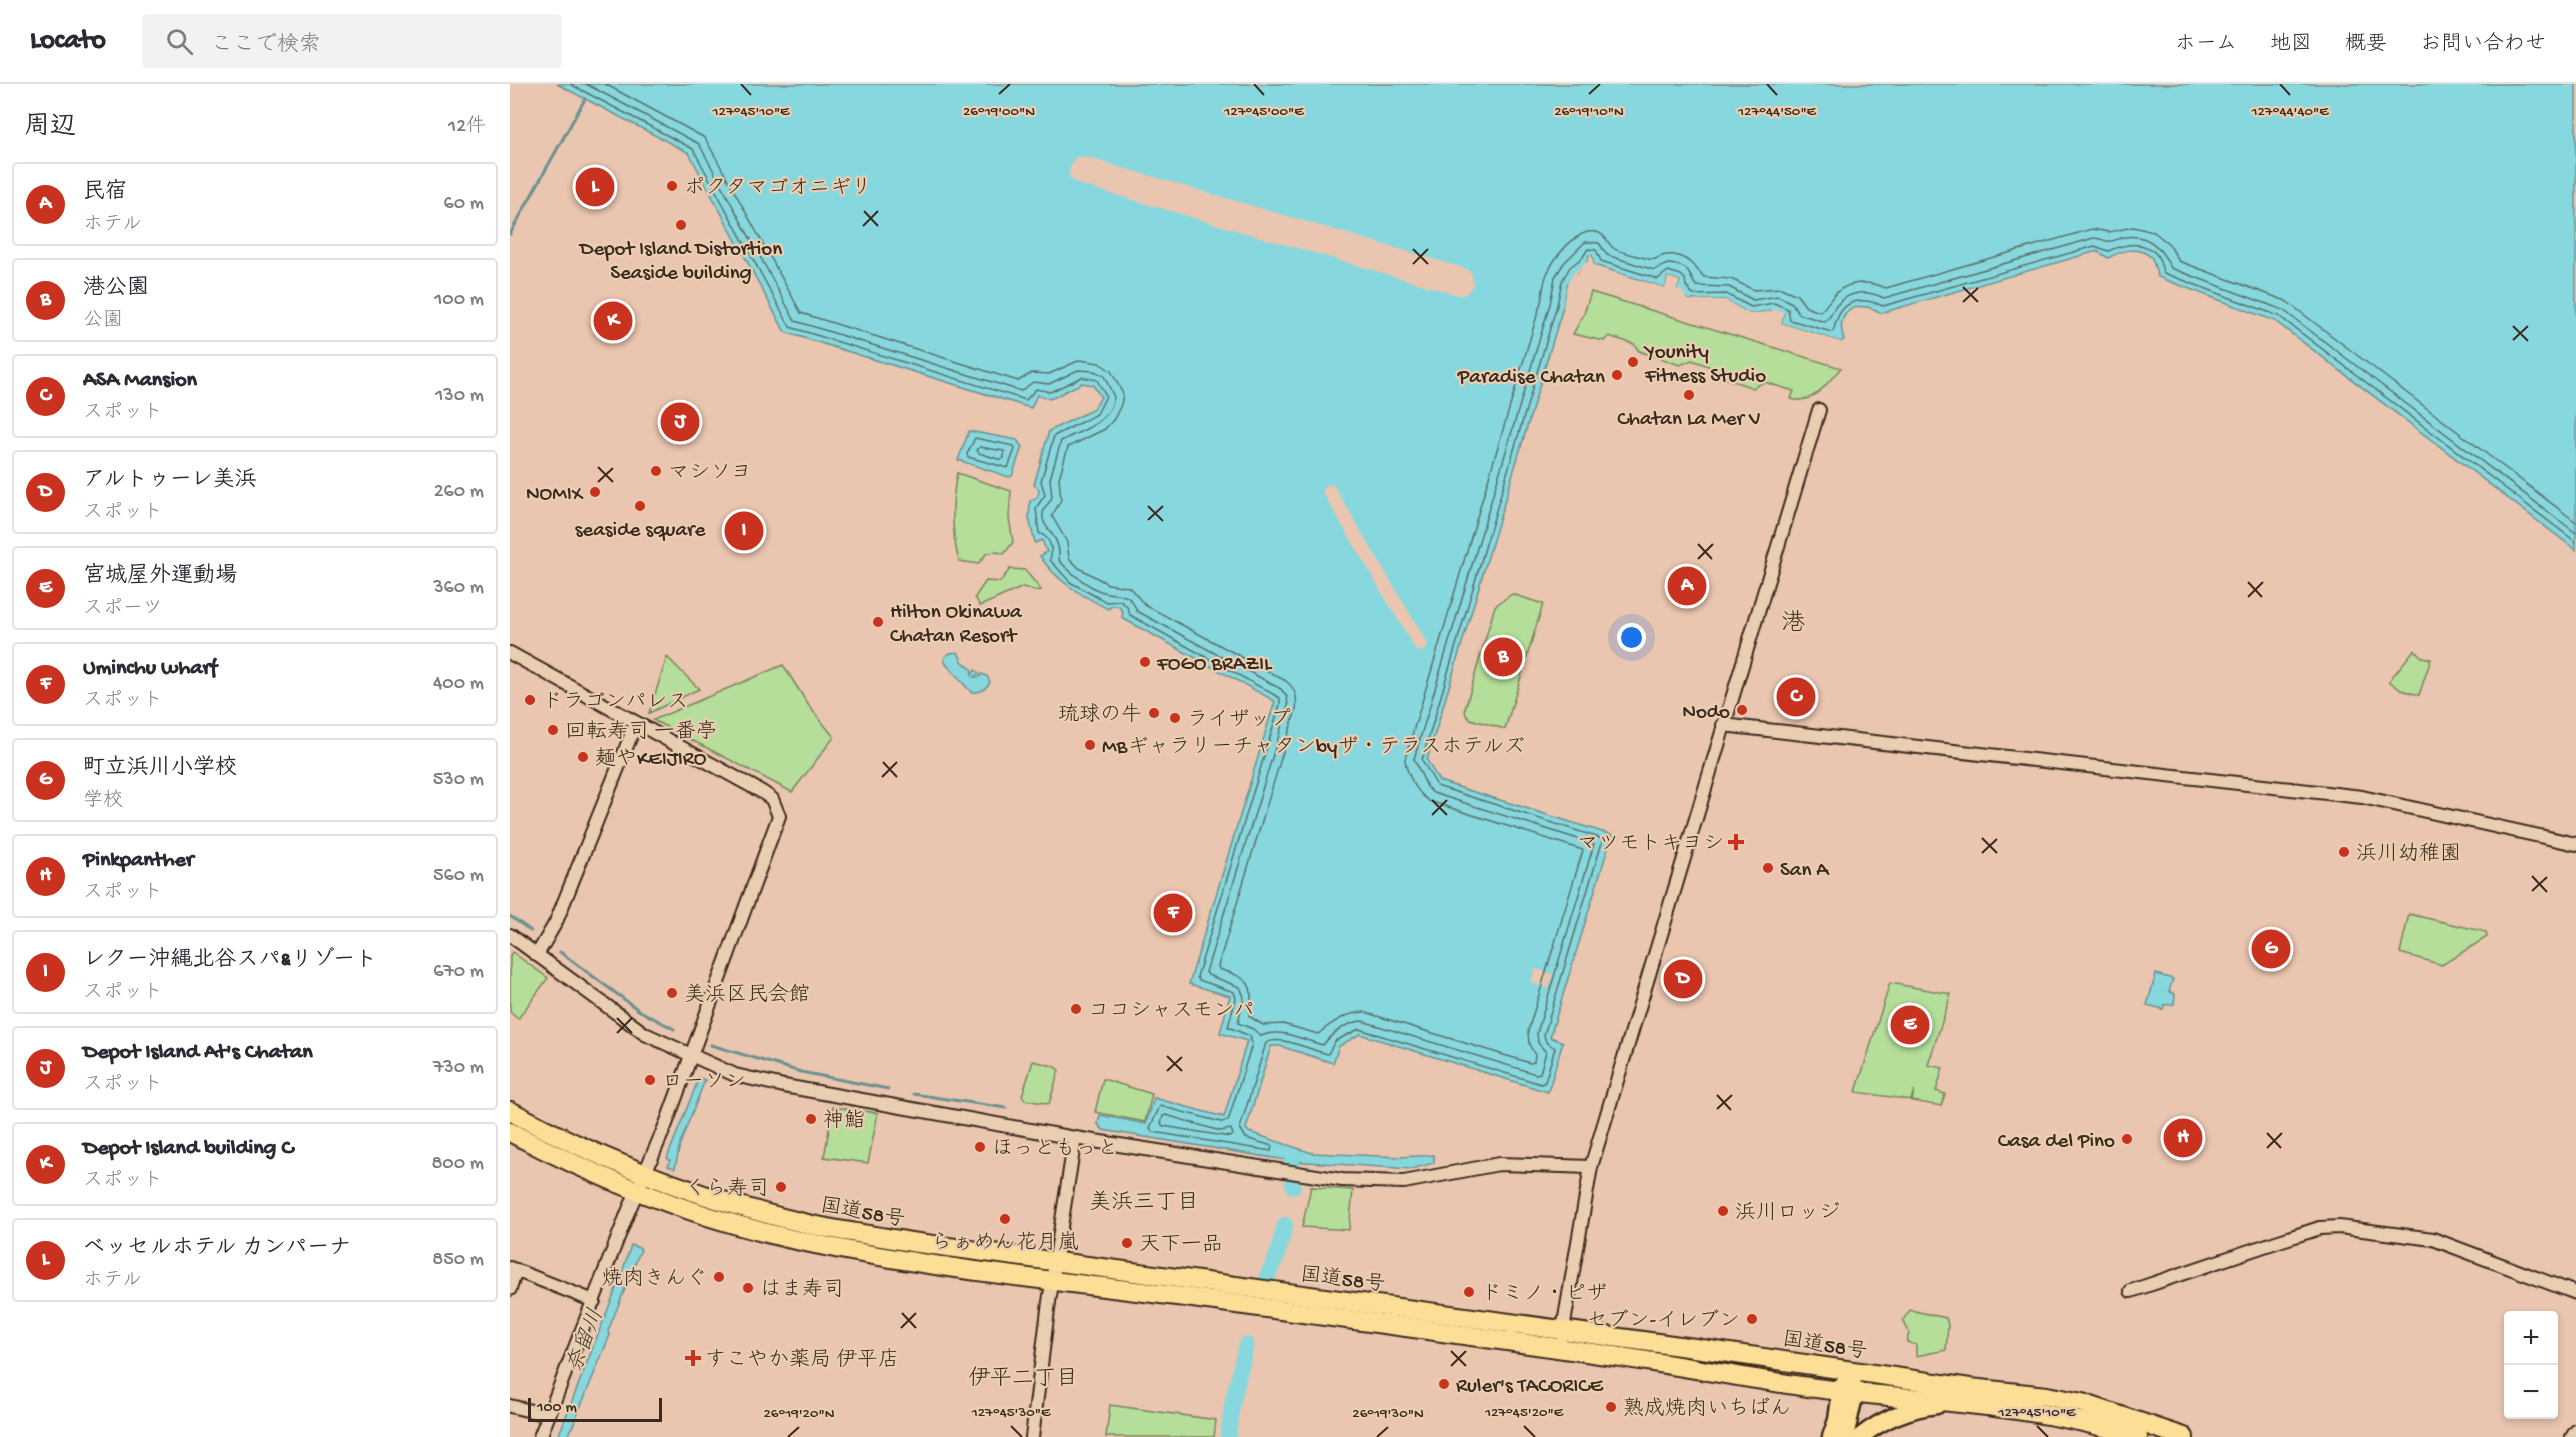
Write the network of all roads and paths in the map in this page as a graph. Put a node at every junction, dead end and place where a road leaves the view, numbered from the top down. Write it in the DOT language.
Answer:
graph roads {
  1 [pos="1819,410"];
  2 [pos="510,652"];
  3 [pos="636,723"];
  4 [pos="1723,725"];
  5 [pos="2576,844"];
  6 [pos="510,935"];
  7 [pos="537,955"];
  8 [pos="689,1055"];
  9 [pos="510,1111"];
  10 [pos="510,1132"];
  11 [pos="1075,1138"];
  12 [pos="1591,1167"];
  13 [pos="641,1183"];
  14 [pos="513,1269"];
  15 [pos="1054,1271"];
  16 [pos="510,1289"];
  17 [pos="2132,1291"];
  18 [pos="2576,1293"];
  19 [pos="594,1301"];
  20 [pos="1563,1330"];
  21 [pos="1560,1348"];
  22 [pos="1850,1371"];
  23 [pos="1848,1391"];
  24 [pos="1959,1402"];
  25 [pos="510,1406"];
  26 [pos="548,1415"];
  27 [pos="2576,1431"];
  28 [pos="540,1437"];
  29 [pos="1032,1437"];
  30 [pos="1831,1437"];
  31 [pos="1845,1437"];
  32 [pos="1860,1437"];
  33 [pos="2138,1437"];
  34 [pos="2184,1437"];
  35 [pos="2572,1437"];
  1 -- 4 [label="street"];
  2 -- 3 [label="street"];
  3 -- 7 [label="street"];
  3 -- 8 [label="street"];
  4 -- 5 [label="street"];
  4 -- 12 [label="street"];
  6 -- 7 [label="street"];
  7 -- 8 [label="street"];
  8 -- 11 [label="street"];
  8 -- 13 [label="street"];
  9 -- 13 [label="highway, 国道58号"];
  10 -- 13 [label="highway, 国道58号"];
  11 -- 12 [label="street"];
  11 -- 15 [label="street"];
  12 -- 20 [label="street"];
  13 -- 15 [label="highway, 国道58号"];
  13 -- 19 [label="street"];
  14 -- 16 [label="street"];
  14 -- 19 [label="street"];
  15 -- 20 [label="highway, 国道58号"];
  15 -- 21 [label="highway, 国道58号"];
  15 -- 29 [label="street"];
  17 -- 18 [label="street"];
  19 -- 26 [label="street"];
  20 -- 21 [label="street"];
  20 -- 22 [label="highway, 国道58号"];
  21 -- 23 [label="highway, 国道58号"];
  22 -- 23 [label="main road"];
  22 -- 34 [label="highway, 国道58号"];
  23 -- 24 [label="highway, 国道58号"];
  23 -- 30 [label="main road"];
  23 -- 31 [label="main road"];
  24 -- 32 [label="main road"];
  24 -- 33 [label="highway, 国道58号"];
  25 -- 26 [label="street"];
  26 -- 28 [label="street"];
  27 -- 35 [label="street"];
}
